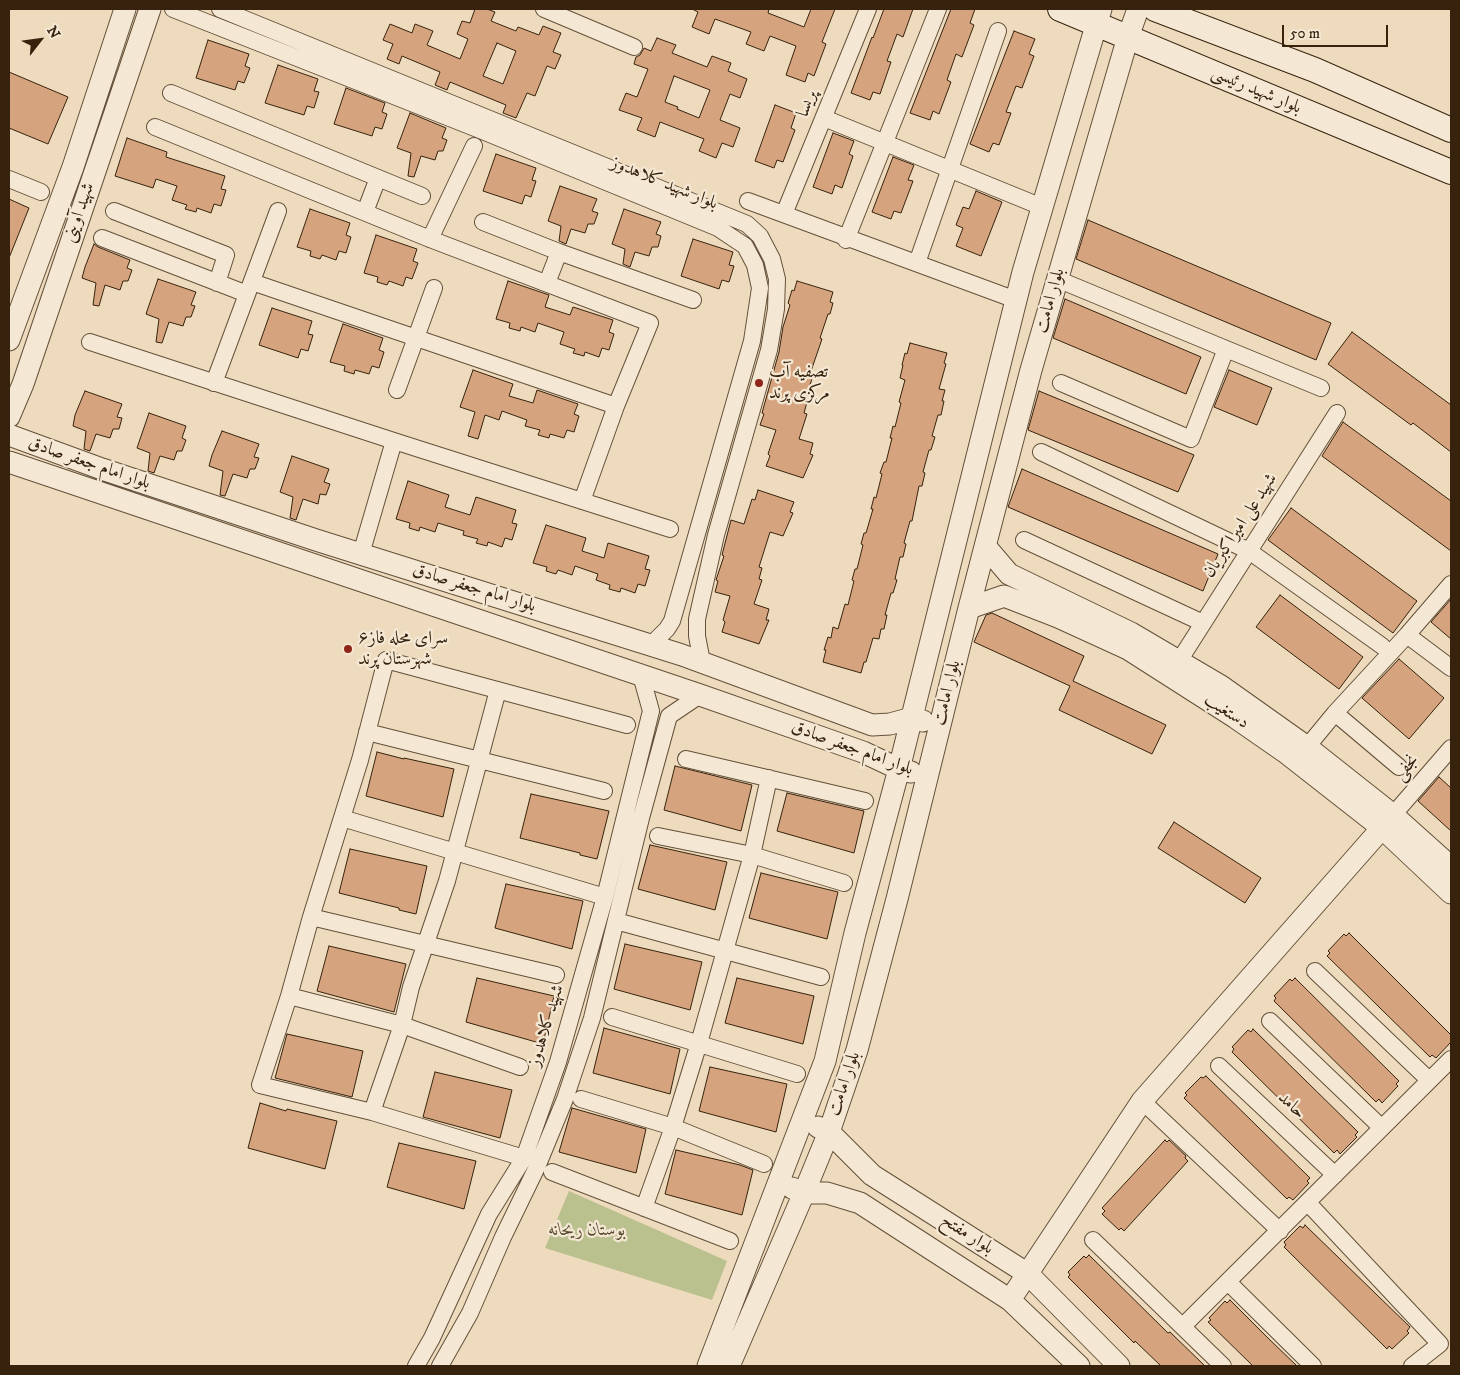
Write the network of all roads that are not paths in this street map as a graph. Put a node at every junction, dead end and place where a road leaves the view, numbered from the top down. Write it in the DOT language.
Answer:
graph roads {
  1 [pos="125,9"];
  2 [pos="150,9"];
  3 [pos="173,9"];
  4 [pos="220,9"];
  5 [pos="544,9"];
  6 [pos="868,9"];
  7 [pos="938,9"];
  8 [pos="1060,9"];
  9 [pos="1138,9"];
  10 [pos="1155,9"];
  11 [pos="1098,16"];
  12 [pos="998,31"];
  13 [pos="1128,37"];
  14 [pos="634,47"];
  15 [pos="171,93"];
  16 [pos="824,118"];
  17 [pos="155,127"];
  18 [pos="1451,130"];
  19 [pos="884,143"];
  20 [pos="474,146"];
  21 [pos="950,170"];
  22 [pos="1451,172"];
  23 [pos="378,178"];
  24 [pos="9,179"];
  25 [pos="41,192"];
  26 [pos="422,196"];
  27 [pos="748,201"];
  28 [pos="1042,207"];
  29 [pos="114,211"];
  30 [pos="278,211"];
  31 [pos="365,212"];
  32 [pos="784,214"];
  33 [pos="483,222"];
  34 [pos="102,238"];
  35 [pos="846,238"];
  36 [pos="430,239"];
  37 [pos="559,252"];
  38 [pos="917,263"];
  39 [pos="1057,279"];
  40 [pos="217,283"];
  41 [pos="547,284"];
  42 [pos="249,288"];
  43 [pos="434,288"];
  44 [pos="694,300"];
  45 [pos="1016,300"];
  46 [pos="416,338"];
  47 [pos="9,340"];
  48 [pos="90,342"];
  49 [pos="1226,349"];
  50 [pos="214,383"];
  51 [pos="1061,383"];
  52 [pos="1321,388"];
  53 [pos="396,390"];
  54 [pos="616,406"];
  55 [pos="11,407"];
  56 [pos="1337,414"];
  57 [pos="9,435"];
  58 [pos="394,442"];
  59 [pos="1041,452"];
  60 [pos="9,462"];
  61 [pos="582,501"];
  62 [pos="670,529"];
  63 [pos="1024,540"];
  64 [pos="986,547"];
  65 [pos="1249,551"];
  66 [pos="361,554"];
  67 [pos="1009,574"];
  68 [pos="1451,584"];
  69 [pos="1004,596"];
  70 [pos="970,608"];
  71 [pos="1203,623"];
  72 [pos="1407,635"];
  73 [pos="652,645"];
  74 [pos="1382,646"];
  75 [pos="1179,661"];
  76 [pos="702,662"];
  77 [pos="1451,668"];
  78 [pos="641,675"];
  79 [pos="498,690"];
  80 [pos="700,695"];
  81 [pos="651,711"];
  82 [pos="1335,713"];
  83 [pos="669,716"];
  84 [pos="912,718"];
  85 [pos="627,724"];
  86 [pos="872,725"];
  87 [pos="940,725"];
  88 [pos="368,732"];
  89 [pos="1307,747"];
  90 [pos="1451,748"];
  91 [pos="863,752"];
  92 [pos="686,759"];
  93 [pos="479,760"];
  94 [pos="1399,767"];
  95 [pos="899,769"];
  96 [pos="927,776"];
  97 [pos="769,778"];
  98 [pos="604,791"];
  99 [pos="865,801"];
  100 [pos="633,816"];
  101 [pos="342,818"];
  102 [pos="1387,822"];
  103 [pos="658,836"];
  104 [pos="454,853"];
  105 [pos="752,855"];
  106 [pos="1451,867"];
  107 [pos="844,883"];
  108 [pos="1451,892"];
  109 [pos="606,897"];
  110 [pos="311,917"];
  111 [pos="616,921"];
  112 [pos="425,944"];
  113 [pos="725,951"];
  114 [pos="1315,972"];
  115 [pos="556,975"];
  116 [pos="821,977"];
  117 [pos="288,996"];
  118 [pos="612,1017"];
  119 [pos="1270,1021"];
  120 [pos="402,1025"];
  121 [pos="700,1043"];
  122 [pos="1451,1058"];
  123 [pos="1219,1066"];
  124 [pos="520,1067"];
  125 [pos="797,1074"];
  126 [pos="1430,1080"];
  127 [pos="581,1099"];
  128 [pos="1142,1101"];
  129 [pos="372,1112"];
  130 [pos="802,1120"];
  131 [pos="673,1127"];
  132 [pos="1382,1128"];
  133 [pos="829,1132"];
  134 [pos="524,1158"];
  135 [pos="764,1164"];
  136 [pos="552,1172"];
  137 [pos="872,1175"];
  138 [pos="1335,1175"];
  139 [pos="778,1182"];
  140 [pos="804,1193"];
  141 [pos="860,1203"];
  142 [pos="1308,1203"];
  143 [pos="644,1208"];
  144 [pos="484,1228"];
  145 [pos="1280,1231"];
  146 [pos="503,1238"];
  147 [pos="1093,1240"];
  148 [pos="730,1241"];
  149 [pos="1028,1274"];
  150 [pos="1228,1282"];
  151 [pos="1010,1300"];
  152 [pos="1183,1326"];
  153 [pos="416,1366"];
  154 [pos="440,1366"];
  155 [pos="708,1366"];
  156 [pos="729,1366"];
  157 [pos="1079,1366"];
  158 [pos="1120,1366"];
  159 [pos="1223,1366"];
  160 [pos="1313,1366"];
  161 [pos="1412,1366"];
  1 -- 47 [label="street, شهید آوینی"];
  2 -- 55 [label="street, شهید آوینی"];
  3 -- 73 [label="street, بلوار شهید کلاهدوز"];
  4 -- 76 [label="street, بلوار شهید کلاهدوز"];
  5 -- 14 [label="street"];
  6 -- 16 [label="street, پریسا"];
  7 -- 19 [label="street"];
  8 -- 11 [label="main road, بلوار شهید رئیسی"];
  9 -- 13 [label="street, بلوار امامت"];
  10 -- 18 [label="main road"];
  11 -- 13 [label="main road, بلوار شهید رئیسی"];
  11 -- 28 [label="street, بلوار امامت"];
  12 -- 21 [label="street"];
  13 -- 22 [label="main road, بلوار شهید رئیسی"];
  13 -- 39 [label="street, بلوار امامت"];
  15 -- 23 [label="street"];
  16 -- 19 [label="street"];
  16 -- 32 [label="street, پریسا"];
  17 -- 31 [label="street"];
  19 -- 21 [label="street"];
  19 -- 35 [label="street"];
  20 -- 36 [label="street"];
  21 -- 28 [label="street"];
  21 -- 38 [label="street"];
  23 -- 26 [label="street"];
  23 -- 31 [label="street"];
  24 -- 25 [label="street"];
  27 -- 32 [label="street"];
  28 -- 45 [label="street, بلوار امامت"];
  29 -- 40 [label="street"];
  30 -- 42 [label="street"];
  31 -- 36 [label="street"];
  32 -- 35 [label="street"];
  33 -- 37 [label="street"];
  34 -- 40 [label="street"];
  35 -- 38 [label="street"];
  36 -- 41 [label="street"];
  37 -- 41 [label="street"];
  37 -- 44 [label="street"];
  38 -- 45 [label="street"];
  39 -- 49 [label="street"];
  39 -- 64 [label="street, بلوار امامت"];
  40 -- 42 [label="street"];
  41 -- 54 [label="street"];
  42 -- 46 [label="street"];
  42 -- 50 [label="street"];
  43 -- 46 [label="street"];
  45 -- 84 [label="street, بلوار امامت"];
  46 -- 53 [label="street"];
  46 -- 54 [label="street"];
  48 -- 50 [label="street"];
  49 -- 51 [label="street"];
  49 -- 52 [label="street"];
  50 -- 58 [label="street"];
  54 -- 61 [label="street"];
  56 -- 65 [label="street, شهید علی امیراکبریان"];
  57 -- 66 [label="street, بلوار امام جعفر صادق"];
  58 -- 61 [label="street"];
  58 -- 66 [label="street"];
  59 -- 65 [label="street"];
  60 -- 78 [label="street, بلوار امام جعفر صادق"];
  61 -- 62 [label="street"];
  63 -- 71 [label="street"];
  64 -- 67 [label="street, دستغیب"];
  64 -- 70 [label="street, بلوار امامت"];
  65 -- 71 [label="street, شهید علی امیراکبریان"];
  65 -- 74 [label="street"];
  66 -- 73 [label="street, بلوار امام جعفر صادق"];
  67 -- 69 [label="street"];
  67 -- 75 [label="street, دستغیب"];
  68 -- 72 [label="street"];
  69 -- 70 [label="street"];
  69 -- 102 [label="street, دستغیب"];
  70 -- 87 [label="street, بلوار امامت"];
  71 -- 75 [label="street, شهید علی امیراکبریان"];
  72 -- 77 [label="street"];
  72 -- 82 [label="street"];
  73 -- 76 [label="street, بلوار امام جعفر صادق"];
  75 -- 89 [label="street, دستغیب"];
  76 -- 86 [label="street, بلوار امام جعفر صادق"];
  78 -- 80 [label="street, بلوار امام جعفر صادق"];
  78 -- 81 [label="street, شهید کلاهدوز"];
  79 -- 85 [label="street"];
  79 -- 88 [label="street"];
  79 -- 93 [label="street"];
  80 -- 83 [label="street"];
  80 -- 91 [label="street, بلوار امام جعفر صادق"];
  81 -- 83 [label="street"];
  81 -- 100 [label="street, شهید کلاهدوز"];
  82 -- 89 [label="street"];
  82 -- 94 [label="street"];
  83 -- 100 [label="street, شهید کلاهدوز"];
  84 -- 86 [label="street, بلوار امام جعفر صادق"];
  84 -- 87 [label="street, بلوار امام جعفر صادق"];
  84 -- 95 [label="street, بلوار امامت"];
  86 -- 91 [label="street"];
  87 -- 96 [label="street, بلوار امامت"];
  88 -- 93 [label="street"];
  88 -- 101 [label="street"];
  89 -- 102 [label="street, دستغیب"];
  90 -- 102 [label="street, نجفی"];
  91 -- 95 [label="street, بلوار امام جعفر صادق"];
  92 -- 97 [label="street"];
  93 -- 98 [label="street"];
  93 -- 104 [label="street"];
  95 -- 96 [label="street, بلوار امام جعفر صادق"];
  95 -- 130 [label="street, بلوار امامت"];
  96 -- 133 [label="street, بلوار امامت"];
  97 -- 99 [label="street"];
  97 -- 105 [label="street"];
  100 -- 109 [label="street, شهید کلاهدوز"];
  100 -- 111 [label="street, شهید کلاهدوز"];
  101 -- 104 [label="street"];
  101 -- 110 [label="street"];
  102 -- 106 [label="street, دستغیب"];
  102 -- 108 [label="street, دستغیب"];
  102 -- 128 [label="street"];
  103 -- 105 [label="street"];
  104 -- 109 [label="street"];
  104 -- 112 [label="street"];
  105 -- 107 [label="street"];
  105 -- 113 [label="street"];
  109 -- 134 [label="street, شهید کلاهدوز"];
  110 -- 112 [label="street"];
  110 -- 117 [label="street"];
  111 -- 113 [label="street"];
  111 -- 146 [label="street, شهید کلاهدوز"];
  112 -- 115 [label="street"];
  112 -- 120 [label="street"];
  113 -- 116 [label="street"];
  113 -- 121 [label="street"];
  114 -- 126 [label="street"];
  117 -- 120 [label="street"];
  117 -- 129 [label="street"];
  118 -- 121 [label="street"];
  119 -- 132 [label="street"];
  120 -- 124 [label="street"];
  120 -- 129 [label="street"];
  121 -- 125 [label="street"];
  121 -- 131 [label="street"];
  122 -- 126 [label="street"];
  123 -- 138 [label="street, حامد"];
  126 -- 132 [label="street"];
  127 -- 131 [label="street"];
  128 -- 145 [label="street"];
  128 -- 149 [label="street"];
  129 -- 134 [label="street"];
  130 -- 133 [label="street, بلوار مفتح"];
  130 -- 139 [label="street, بلوار امامت"];
  131 -- 135 [label="street"];
  131 -- 143 [label="street"];
  132 -- 138 [label="street"];
  133 -- 137 [label="street, بلوار مفتح"];
  133 -- 140 [label="street, بلوار امامت"];
  134 -- 144 [label="street, شهید کلاهدوز"];
  136 -- 143 [label="street"];
  137 -- 141 [label="street"];
  137 -- 149 [label="street, بلوار مفتح"];
  138 -- 142 [label="street"];
  139 -- 140 [label="street, بلوار مفتح"];
  139 -- 155 [label="street, بلوار امامت"];
  140 -- 141 [label="street, بلوار مفتح"];
  140 -- 156 [label="street, بلوار امامت"];
  141 -- 151 [label="street, بلوار مفتح"];
  142 -- 145 [label="street"];
  142 -- 161 [label="street"];
  143 -- 148 [label="street"];
  144 -- 146 [label="street"];
  144 -- 153 [label="street, شهید کلاهدوز"];
  145 -- 150 [label="street"];
  146 -- 154 [label="street, شهید کلاهدوز"];
  147 -- 152 [label="street"];
  149 -- 151 [label="street"];
  149 -- 158 [label="street, بلوار مفتح"];
  150 -- 152 [label="street"];
  150 -- 160 [label="street"];
  151 -- 157 [label="street, بلوار مفتح"];
  152 -- 159 [label="street"];
}
